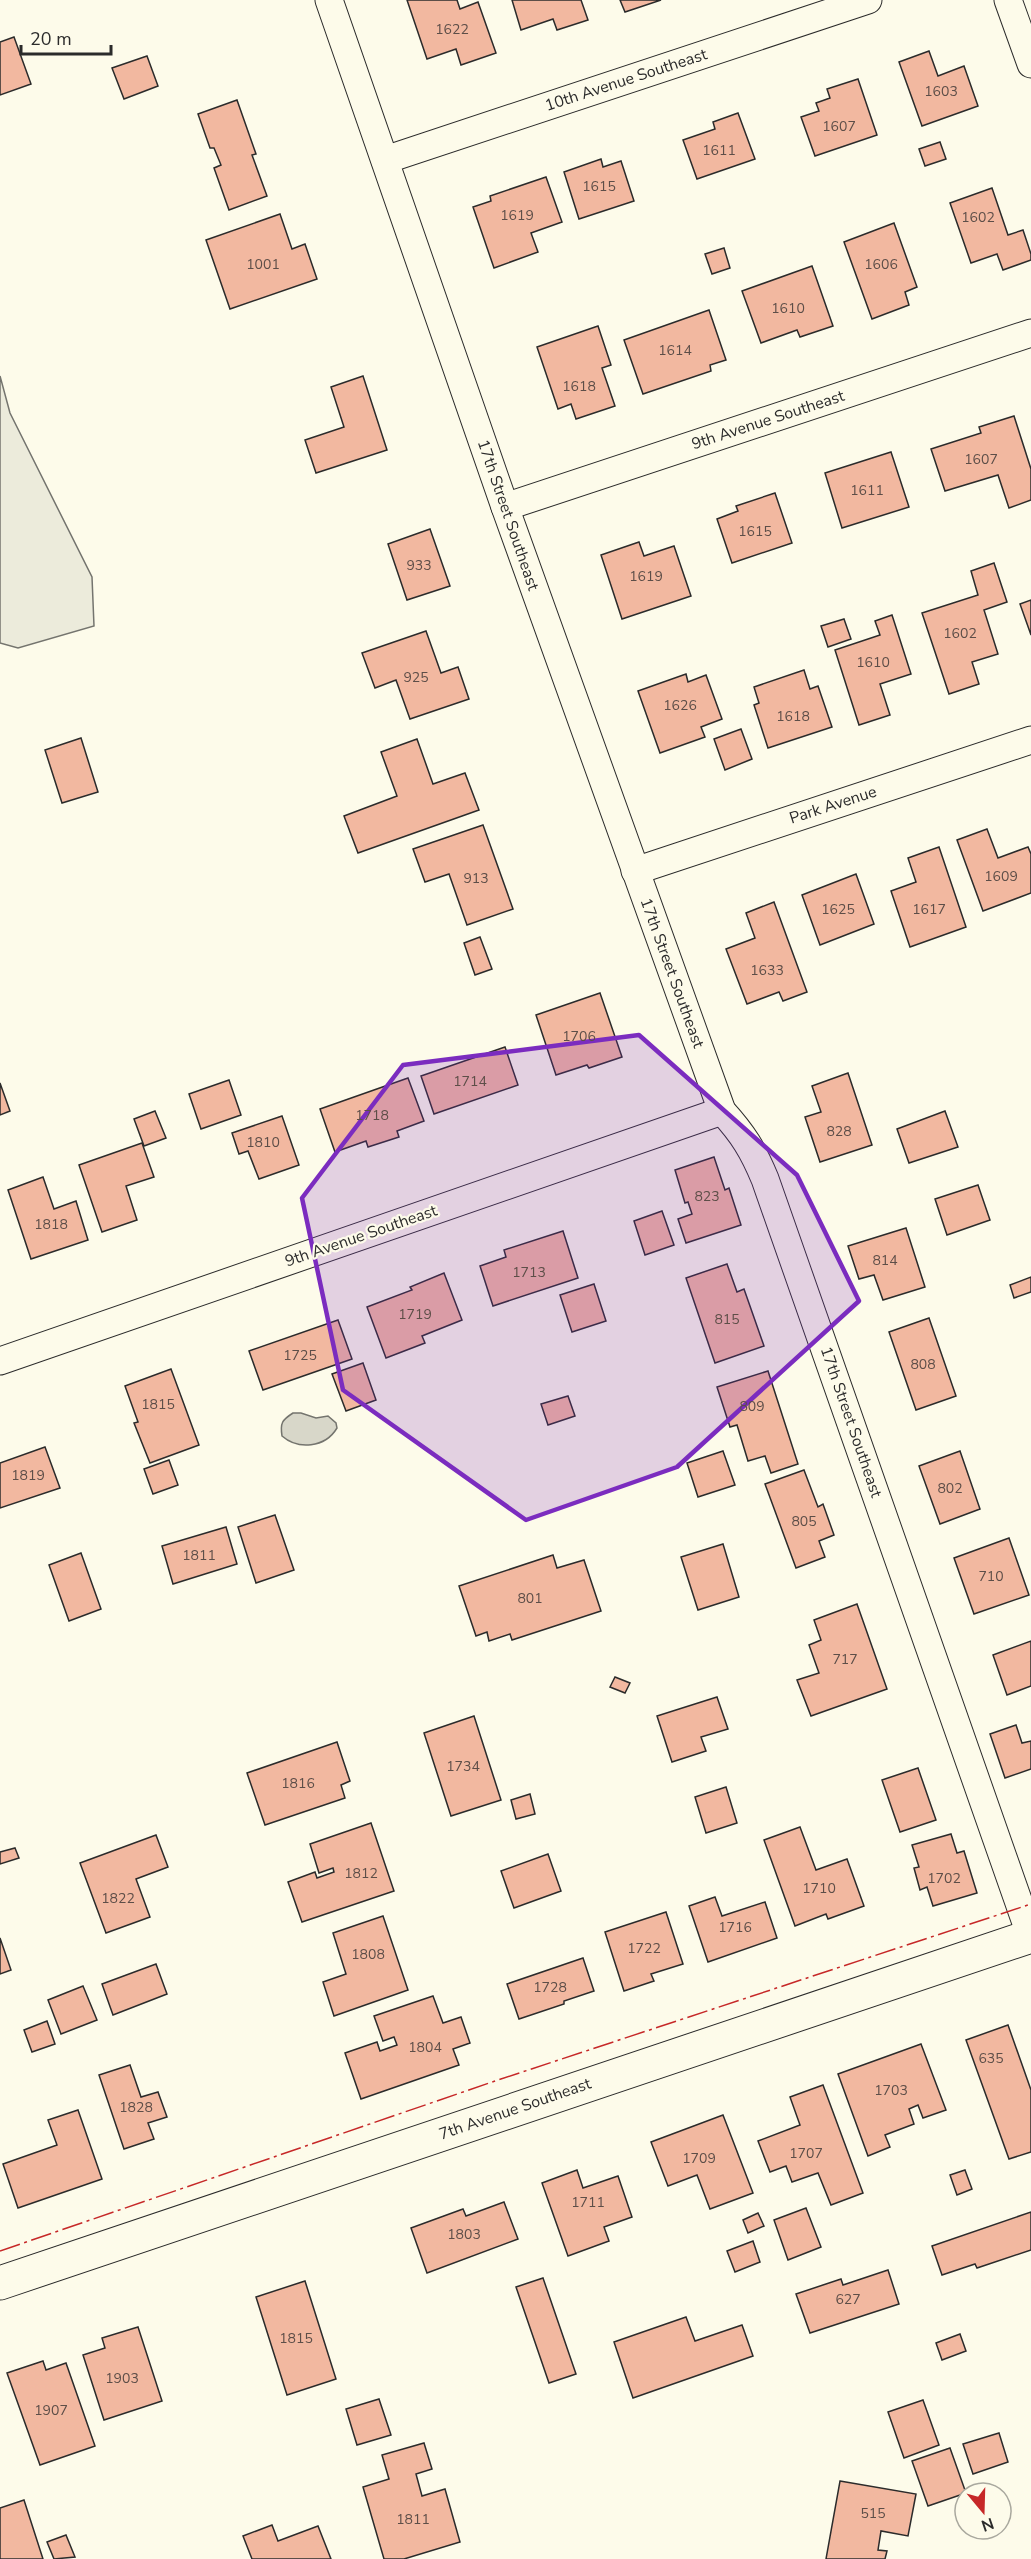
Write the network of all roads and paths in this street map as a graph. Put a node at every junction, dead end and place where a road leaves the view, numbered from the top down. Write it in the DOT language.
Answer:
graph roads {
  1 [pos="329,0"];
  2 [pos="868,0"];
  3 [pos="1008,0"];
  4 [pos="1031,64"];
  5 [pos="385,160"];
  6 [pos="1031,333"];
  7 [pos="505,507"];
  8 [pos="1031,740"];
  9 [pos="635,871"];
  10 [pos="722,1111"];
  11 [pos="0,1361"];
  12 [pos="1031,1936"];
  13 [pos="0,2283"];
  1 -- 5 [label="street, 17th Street Southeast"];
  2 -- 5 [label="street, 10th Avenue Southeast"];
  3 -- 4 [label="street"];
  5 -- 7 [label="street, 17th Street Southeast"];
  6 -- 7 [label="street, 9th Avenue Southeast"];
  7 -- 9 [label="street, 17th Street Southeast"];
  8 -- 9 [label="street, Park Avenue"];
  9 -- 10 [label="street, 17th Street Southeast"];
  10 -- 11 [label="street, 9th Avenue Southeast"];
  10 -- 12 [label="street, 17th Street Southeast"];
  12 -- 13 [label="street, 7th Avenue Southeast"];
}
